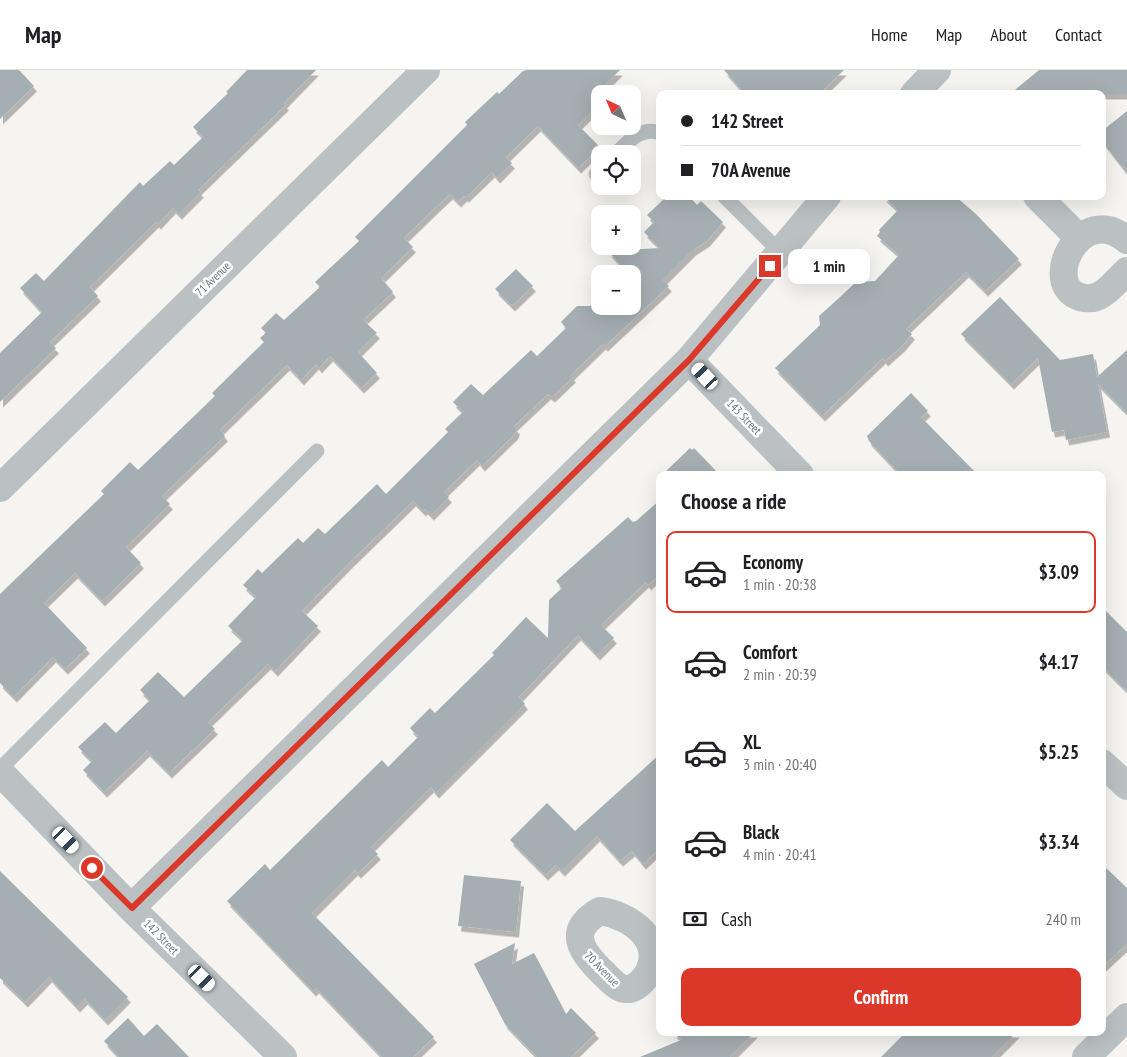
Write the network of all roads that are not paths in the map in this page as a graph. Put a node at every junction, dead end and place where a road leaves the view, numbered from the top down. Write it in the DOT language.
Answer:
graph roads {
  1 [pos="426,70"];
  2 [pos="656,132"];
  3 [pos="627,145"];
  4 [pos="728,200"];
  5 [pos="824,200"];
  6 [pos="1041,200"];
  7 [pos="1079,238"];
  8 [pos="1127,240"];
  9 [pos="781,253"];
  10 [pos="1127,271"];
  11 [pos="689,360"];
  12 [pos="317,451"];
  13 [pos="796,471"];
  14 [pos="0,488"];
  15 [pos="1106,767"];
  16 [pos="0,769"];
  17 [pos="0,772"];
  18 [pos="1127,786"];
  19 [pos="132,908"];
  20 [pos="1127,1016"];
  21 [pos="283,1057"];
  22 [pos="1086,1057"];
  1 -- 14 [label="street, 71 Avenue"];
  2 -- 3 [label="lane"];
  4 -- 9 [label="lane"];
  5 -- 9 [label="street"];
  6 -- 7 [label="street"];
  7 -- 8 [label="street"];
  7 -- 10 [label="street"];
  9 -- 11 [label="street"];
  11 -- 13 [label="street, 143 Street"];
  11 -- 19 [label="street"];
  12 -- 16 [label="lane"];
  15 -- 18 [label="street"];
  17 -- 19 [label="street, 142 Street"];
  19 -- 21 [label="street, 142 Street"];
  20 -- 22 [label="street"];
}
